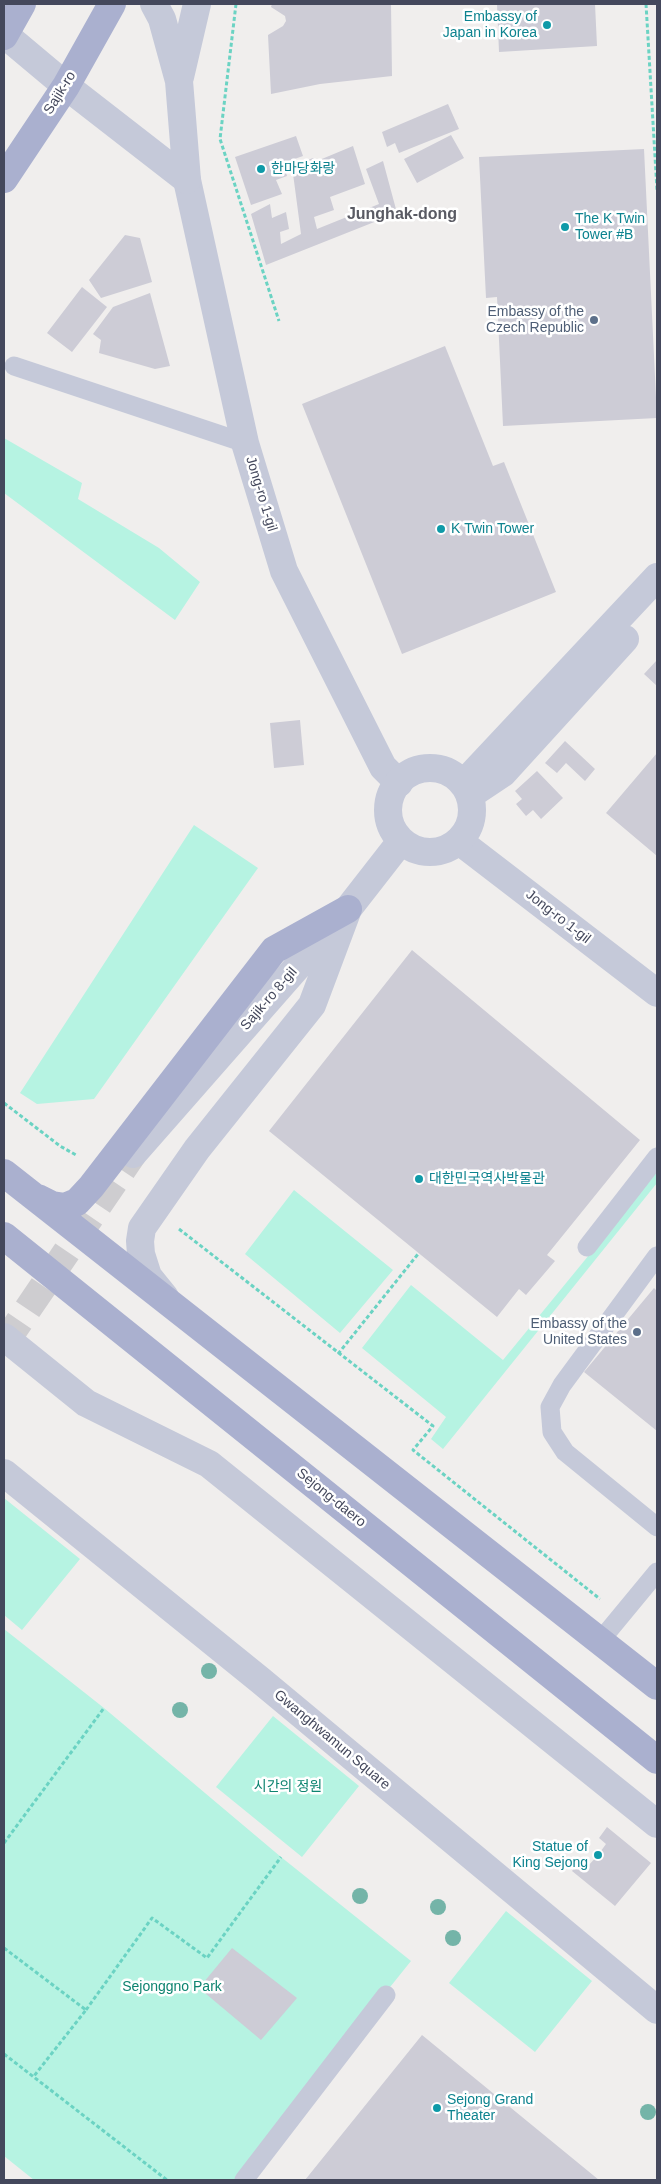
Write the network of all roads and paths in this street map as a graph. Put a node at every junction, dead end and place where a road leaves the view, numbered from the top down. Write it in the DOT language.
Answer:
graph roads {
  1 [pos="22,4"];
  2 [pos="112,4"];
  3 [pos="154,4"];
  4 [pos="197,4"];
  5 [pos="236,4"];
  6 [pos="646,4"];
  7 [pos="4,35"];
  8 [pos="179,81"];
  9 [pos="66,86"];
  10 [pos="4,179"];
  11 [pos="187,180"];
  12 [pos="657,190"];
  13 [pos="279,321"];
  14 [pos="14,366"];
  15 [pos="245,443"];
  16 [pos="657,577"];
  17 [pos="657,603"];
  18 [pos="399,783"];
  19 [pos="466,790"];
  20 [pos="459,841"];
  21 [pos="401,842"];
  22 [pos="348,909"];
  23 [pos="657,993"];
  24 [pos="4,1103"];
  25 [pos="133,1154"];
  26 [pos="657,1157"];
  27 [pos="83,1159"];
  28 [pos="4,1173"];
  29 [pos="33,1196"];
  30 [pos="175,1226"];
  31 [pos="4,1236"];
  32 [pos="587,1247"];
  33 [pos="418,1254"];
  34 [pos="657,1256"];
  35 [pos="173,1306"];
  36 [pos="4,1337"];
  37 [pos="338,1354"];
  38 [pos="4,1473"];
  39 [pos="657,1527"];
  40 [pos="657,1572"];
  41 [pos="621,1616"];
  42 [pos="600,1641"];
  43 [pos="657,1686"];
  44 [pos="104,1708"];
  45 [pos="657,1760"];
  46 [pos="657,1824"];
  47 [pos="4,1843"];
  48 [pos="281,1857"];
  49 [pos="4,1948"];
  50 [pos="386,1995"];
  51 [pos="86,2010"];
  52 [pos="657,2010"];
  53 [pos="4,2054"];
  54 [pos="34,2076"];
  55 [pos="166,2180"];
  56 [pos="244,2180"];
  1 -- 7 [label="main road"];
  2 -- 9 [label="main road, Sajik-ro"];
  3 -- 8 [label="street"];
  4 -- 8 [label="street"];
  5 -- 13 [label="path"];
  6 -- 12 [label="path"];
  7 -- 9 [label="street"];
  8 -- 11 [label="street, Jong-ro 1-gil"];
  9 -- 10 [label="main road, Sajik-ro"];
  9 -- 11 [label="street"];
  11 -- 15 [label="street, Jong-ro 1-gil"];
  14 -- 15 [label="lane"];
  15 -- 18 [label="street, Jong-ro 1-gil"];
  16 -- 19 [label="street"];
  17 -- 19 [label="street"];
  18 -- 19 [label="street"];
  18 -- 21 [label="street"];
  19 -- 20 [label="street"];
  20 -- 21 [label="street"];
  20 -- 23 [label="street, Jong-ro 1-gil"];
  21 -- 22 [label="street, Sajik-ro 8-gil"];
  22 -- 25 [label="street, Sajik-ro 8-gil"];
  22 -- 29 [label="main road"];
  22 -- 35 [label="street"];
  24 -- 27 [label="path"];
  26 -- 32 [label="lane"];
  28 -- 29 [label="main road"];
  29 -- 35 [label="main road"];
  30 -- 37 [label="path"];
  31 -- 45 [label="main road, Sejong-daero"];
  33 -- 37 [label="path"];
  34 -- 39 [label="lane"];
  35 -- 42 [label="main road"];
  36 -- 46 [label="street"];
  37 -- 41 [label="path"];
  38 -- 52 [label="street, Gwanghwamun Square"];
  40 -- 41 [label="lane"];
  41 -- 42 [label="lane"];
  42 -- 43 [label="main road"];
  44 -- 47 [label="path"];
  48 -- 51 [label="path"];
  49 -- 51 [label="path"];
  50 -- 56 [label="lane"];
  51 -- 54 [label="path"];
  53 -- 54 [label="path"];
  54 -- 55 [label="path"];
}
